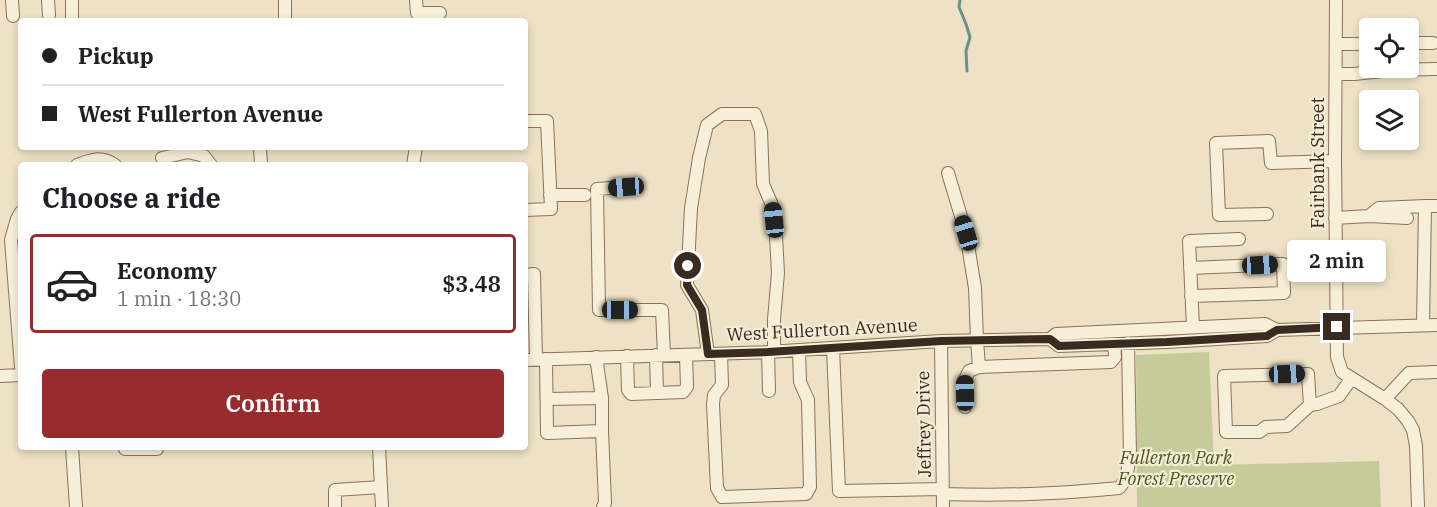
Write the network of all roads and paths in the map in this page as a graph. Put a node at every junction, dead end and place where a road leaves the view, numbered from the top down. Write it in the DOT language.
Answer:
graph roads {
  1 [pos="12,0"];
  2 [pos="48,0"];
  3 [pos="72,0"];
  4 [pos="285,0"];
  5 [pos="416,0"];
  6 [pos="442,0"];
  7 [pos="1336,0"];
  8 [pos="49,15"];
  9 [pos="13,16"];
  10 [pos="439,17"];
  11 [pos="72,18"];
  12 [pos="285,18"];
  13 [pos="1419,43"];
  14 [pos="1433,43"];
  15 [pos="1336,44"];
  16 [pos="1359,44"];
  17 [pos="1437,69"];
  18 [pos="1336,74"];
  19 [pos="528,122"];
  20 [pos="162,158"];
  21 [pos="1335,161"];
  22 [pos="85,162"];
  23 [pos="110,162"];
  24 [pos="209,162"];
  25 [pos="948,173"];
  26 [pos="626,187"];
  27 [pos="550,195"];
  28 [pos="585,195"];
  29 [pos="1431,206"];
  30 [pos="528,210"];
  31 [pos="1267,214"];
  32 [pos="1369,216"];
  33 [pos="18,217"];
  34 [pos="1335,218"];
  35 [pos="1407,218"];
  36 [pos="1239,239"];
  37 [pos="1190,268"];
  38 [pos="528,275"];
  39 [pos="1191,296"];
  40 [pos="1437,324"];
  41 [pos="1423,325"];
  42 [pos="530,326"];
  43 [pos="1193,327"];
  44 [pos="1337,327"];
  45 [pos="18,329"];
  46 [pos="1277,330"];
  47 [pos="1050,339"];
  48 [pos="977,340"];
  49 [pos="941,341"];
  50 [pos="1128,343"];
  51 [pos="1114,344"];
  52 [pos="1073,345"];
  53 [pos="833,348"];
  54 [pos="799,350"];
  55 [pos="771,352"];
  56 [pos="708,354"];
  57 [pos="721,354"];
  58 [pos="660,355"];
  59 [pos="686,355"];
  60 [pos="627,356"];
  61 [pos="596,357"];
  62 [pos="536,359"];
  63 [pos="1074,363"];
  64 [pos="980,367"];
  65 [pos="1437,372"];
  66 [pos="18,375"];
  67 [pos="0,376"];
  68 [pos="1352,379"];
  69 [pos="769,391"];
  70 [pos="657,393"];
  71 [pos="602,398"];
  72 [pos="547,399"];
  73 [pos="1385,399"];
  74 [pos="1310,405"];
  75 [pos="965,407"];
  76 [pos="602,431"];
  77 [pos="72,450"];
  78 [pos="379,450"];
  79 [pos="381,488"];
  80 [pos="943,491"];
  81 [pos="76,507"];
  82 [pos="335,507"];
  83 [pos="382,507"];
  84 [pos="603,507"];
  85 [pos="943,507"];
  86 [pos="1418,507"];
  1 -- 9 [label="street"];
  2 -- 8 [label="street"];
  3 -- 11 [label="street"];
  4 -- 12 [label="street"];
  5 -- 10 [label="street"];
  6 -- 10 [label="street"];
  7 -- 15 [label="street, Fairbank Street"];
  13 -- 14 [label="street"];
  15 -- 16 [label="street"];
  15 -- 18 [label="street, Fairbank Street"];
  17 -- 18 [label="street"];
  18 -- 21 [label="street, Fairbank Street"];
  19 -- 27 [label="street"];
  20 -- 24 [label="street"];
  21 -- 31 [label="street"];
  21 -- 34 [label="street, Fairbank Street"];
  22 -- 23 [label="street"];
  25 -- 48 [label="street"];
  26 -- 58 [label="street"];
  27 -- 28 [label="street"];
  27 -- 30 [label="street"];
  29 -- 32 [label="street"];
  29 -- 41 [label="street"];
  32 -- 34 [label="street"];
  32 -- 35 [label="street"];
  33 -- 45 [label="street"];
  34 -- 44 [label="street, Fairbank Street"];
  36 -- 37 [label="street"];
  37 -- 39 [label="street"];
  37 -- 39 [label="street"];
  38 -- 42 [label="street"];
  39 -- 43 [label="street"];
  40 -- 41 [label="street, West Fullerton Avenue"];
  41 -- 44 [label="street, West Fullerton Avenue"];
  42 -- 62 [label="street"];
  43 -- 46 [label="street, West Fullerton Avenue"];
  43 -- 47 [label="street, West Fullerton Avenue"];
  44 -- 46 [label="street, West Fullerton Avenue"];
  44 -- 68 [label="street, Fairbank Street"];
  46 -- 50 [label="street, West Fullerton Avenue"];
  47 -- 48 [label="street, West Fullerton Avenue"];
  47 -- 52 [label="street, West Fullerton Avenue"];
  48 -- 49 [label="street, West Fullerton Avenue"];
  48 -- 64 [label="street"];
  49 -- 53 [label="street, West Fullerton Avenue"];
  49 -- 80 [label="street, Jeffrey Drive"];
  50 -- 51 [label="street, West Fullerton Avenue"];
  50 -- 80 [label="street"];
  51 -- 52 [label="street, West Fullerton Avenue"];
  51 -- 63 [label="street"];
  52 -- 63 [label="street"];
  53 -- 54 [label="street, West Fullerton Avenue"];
  53 -- 80 [label="street"];
  54 -- 55 [label="street, West Fullerton Avenue"];
  54 -- 57 [label="street"];
  55 -- 56 [label="street"];
  55 -- 57 [label="street, West Fullerton Avenue"];
  55 -- 69 [label="street"];
  56 -- 57 [label="street, West Fullerton Avenue"];
  56 -- 59 [label="street, West Fullerton Avenue"];
  58 -- 59 [label="street, West Fullerton Avenue"];
  58 -- 60 [label="street, West Fullerton Avenue"];
  58 -- 70 [label="street"];
  59 -- 70 [label="street"];
  60 -- 61 [label="street, West Fullerton Avenue"];
  60 -- 70 [label="street"];
  61 -- 62 [label="street, West Fullerton Avenue"];
  61 -- 71 [label="street"];
  62 -- 72 [label="street"];
  63 -- 64 [label="street"];
  64 -- 75 [label="street"];
  65 -- 73 [label="street"];
  66 -- 67 [label="street"];
  68 -- 73 [label="street"];
  68 -- 74 [label="street"];
  71 -- 72 [label="street"];
  71 -- 76 [label="street"];
  72 -- 76 [label="street"];
  73 -- 86 [label="street"];
  74 -- 74 [label="street"];
  76 -- 84 [label="street"];
  77 -- 81 [label="street"];
  78 -- 79 [label="street"];
  79 -- 82 [label="street"];
  79 -- 83 [label="street"];
  80 -- 85 [label="street, Jeffrey Drive"];
}
